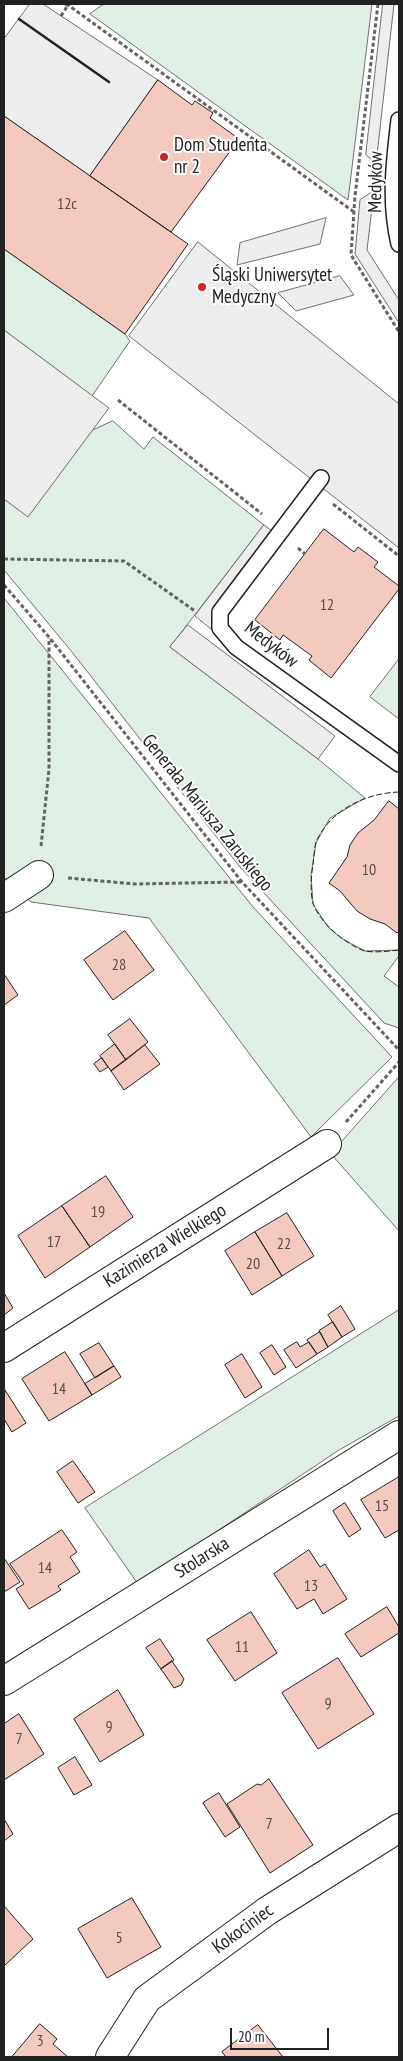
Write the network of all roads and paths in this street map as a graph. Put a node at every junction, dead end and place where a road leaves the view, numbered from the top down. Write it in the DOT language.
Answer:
graph roads {
  1 [pos="68,4"];
  2 [pos="378,4"];
  3 [pos="61,16"];
  4 [pos="399,120"];
  5 [pos="354,212"];
  6 [pos="399,243"];
  7 [pos="399,332"];
  8 [pos="118,400"];
  9 [pos="321,478"];
  10 [pos="325,506"];
  11 [pos="268,518"];
  12 [pos="399,556"];
  13 [pos="4,559"];
  14 [pos="4,585"];
  15 [pos="220,628"];
  16 [pos="49,637"];
  17 [pos="399,764"];
  18 [pos="39,875"];
  19 [pos="242,882"];
  20 [pos="4,898"];
  21 [pos="399,1050"];
  22 [pos="399,1062"];
  23 [pos="327,1144"];
  24 [pos="4,1348"];
  25 [pos="399,1434"];
  26 [pos="4,1681"];
  27 [pos="399,1828"];
  28 [pos="110,2057"];
  1 -- 3 [label="path"];
  1 -- 5 [label="path"];
  2 -- 5 [label="path"];
  4 -- 6 [label="lane, Medyków"];
  5 -- 7 [label="path"];
  8 -- 11 [label="path"];
  9 -- 15 [label="lane, Medyków"];
  10 -- 12 [label="path"];
  13 -- 15 [label="path"];
  14 -- 16 [label="path, Generała Mariusza Zaruskiego"];
  15 -- 17 [label="lane, Medyków"];
  16 -- 18 [label="path"];
  16 -- 19 [label="path, Generała Mariusza Zaruskiego"];
  18 -- 19 [label="path"];
  18 -- 20 [label="street"];
  19 -- 21 [label="path, Generała Mariusza Zaruskiego"];
  22 -- 23 [label="path"];
  23 -- 24 [label="street, Kazimierza Wielkiego"];
  25 -- 26 [label="street, Stolarska"];
  27 -- 28 [label="street, Kokociniec"];
}
